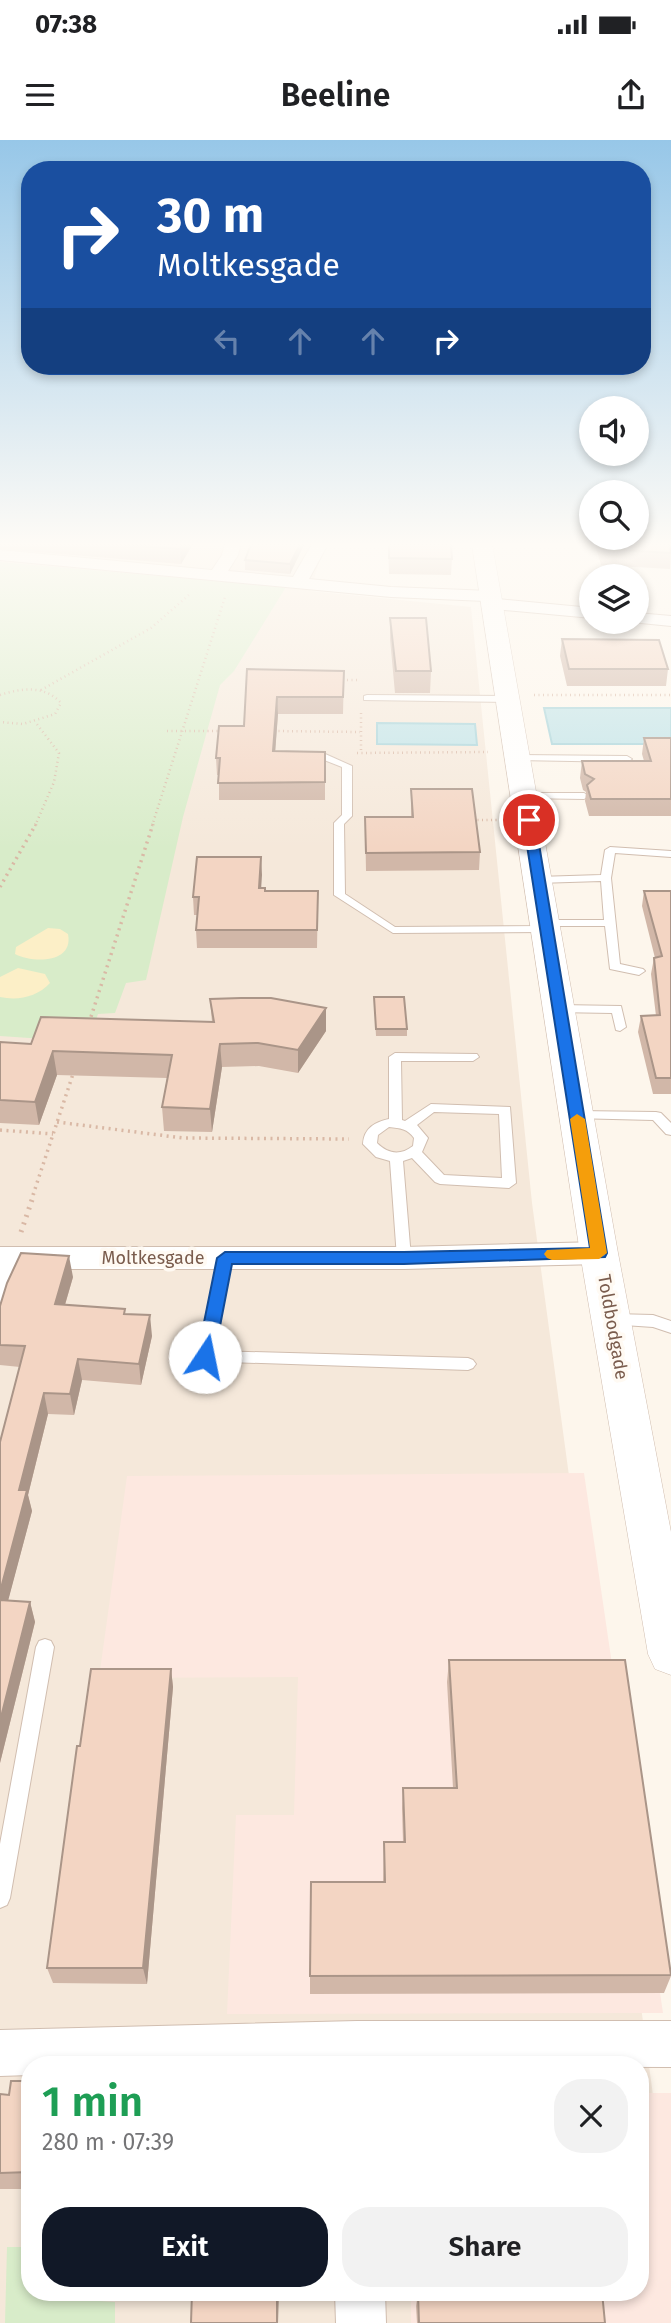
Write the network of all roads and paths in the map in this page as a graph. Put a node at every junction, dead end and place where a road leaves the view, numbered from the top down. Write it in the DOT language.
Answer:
graph roads {
  1 [pos="120,646"];
  2 [pos="209,646"];
  3 [pos="500,646"];
  4 [pos="327,680"];
  5 [pos="0,685"];
  6 [pos="41,691"];
  7 [pos="7,693"];
  8 [pos="0,695"];
  9 [pos="671,695"];
  10 [pos="367,698"];
  11 [pos="509,698"];
  12 [pos="0,722"];
  13 [pos="36,723"];
  14 [pos="167,731"];
  15 [pos="182,731"];
  16 [pos="225,731"];
  17 [pos="265,731"];
  18 [pos="360,732"];
  19 [pos="361,751"];
  20 [pos="518,755"];
  21 [pos="296,756"];
  22 [pos="627,759"];
  23 [pos="337,762"];
  24 [pos="584,796"];
  25 [pos="527,808"];
  26 [pos="460,820"];
  27 [pos="671,854"];
  28 [pos="606,878"];
  29 [pos="538,880"];
  30 [pos="0,887"];
  31 [pos="611,923"];
  32 [pos="546,926"];
  33 [pos="639,971"];
  34 [pos="559,1009"];
  35 [pos="89,1024"];
  36 [pos="620,1027"];
  37 [pos="473,1057"];
  38 [pos="77,1061"];
  39 [pos="577,1115"];
  40 [pos="57,1122"];
  41 [pos="402,1124"];
  42 [pos="0,1130"];
  43 [pos="671,1131"];
  44 [pos="53,1134"];
  45 [pos="370,1139"];
  46 [pos="414,1152"];
  47 [pos="396,1157"];
  48 [pos="599,1253"];
  49 [pos="6,1258"];
  50 [pos="225,1258"];
  51 [pos="404,1258"];
  52 [pos="0,1294"];
  53 [pos="612,1320"];
  54 [pos="671,1327"];
  55 [pos="468,1364"];
  56 [pos="44,1647"];
  57 [pos="671,1654"];
  58 [pos="0,1898"];
  59 [pos="671,2044"];
  60 [pos="0,2053"];
  61 [pos="357,2054"];
  62 [pos="360,2301"];
  63 [pos="361,2323"];
  1 -- 6 [label="path"];
  2 -- 15 [label="path"];
  3 -- 11 [label="street, Toldbodgade"];
  4 -- 10 [label="path"];
  5 -- 7 [label="path"];
  6 -- 7 [label="path"];
  6 -- 13 [label="path"];
  7 -- 8 [label="path"];
  9 -- 11 [label="path"];
  10 -- 11 [label="lane"];
  10 -- 18 [label="path"];
  11 -- 20 [label="street, Toldbodgade"];
  12 -- 13 [label="path"];
  13 -- 30 [label="path"];
  14 -- 15 [label="path"];
  15 -- 16 [label="path"];
  15 -- 35 [label="path"];
  17 -- 18 [label="path"];
  18 -- 19 [label="path"];
  19 -- 20 [label="path"];
  19 -- 23 [label="path"];
  20 -- 22 [label="lane"];
  20 -- 25 [label="street, Toldbodgade"];
  21 -- 23 [label="lane"];
  23 -- 32 [label="lane"];
  24 -- 25 [label="lane"];
  25 -- 26 [label="path"];
  25 -- 29 [label="street, Toldbodgade"];
  27 -- 28 [label="lane"];
  28 -- 29 [label="lane"];
  28 -- 31 [label="lane"];
  29 -- 32 [label="street, Toldbodgade"];
  31 -- 32 [label="lane"];
  31 -- 33 [label="lane"];
  32 -- 34 [label="street, Toldbodgade"];
  34 -- 36 [label="lane"];
  34 -- 39 [label="street, Toldbodgade"];
  37 -- 41 [label="lane"];
  38 -- 40 [label="path"];
  39 -- 43 [label="lane"];
  39 -- 48 [label="street, Toldbodgade"];
  40 -- 44 [label="path"];
  40 -- 45 [label="path"];
  41 -- 45 [label="lane"];
  41 -- 46 [label="lane"];
  41 -- 46 [label="lane"];
  42 -- 44 [label="path"];
  44 -- 49 [label="path"];
  45 -- 47 [label="lane"];
  46 -- 47 [label="lane"];
  47 -- 51 [label="lane"];
  48 -- 51 [label="street, Moltkesgade"];
  48 -- 53 [label="street, Toldbodgade"];
  49 -- 50 [label="street, Moltkesgade"];
  49 -- 52 [label="street"];
  50 -- 51 [label="street, Moltkesgade"];
  50 -- 55 [label="lane"];
  53 -- 54 [label="lane"];
  53 -- 57 [label="street, Toldbodgade"];
  56 -- 58 [label="lane"];
  59 -- 61 [label="street"];
  60 -- 61 [label="street"];
  62 -- 63 [label="street"];
}
